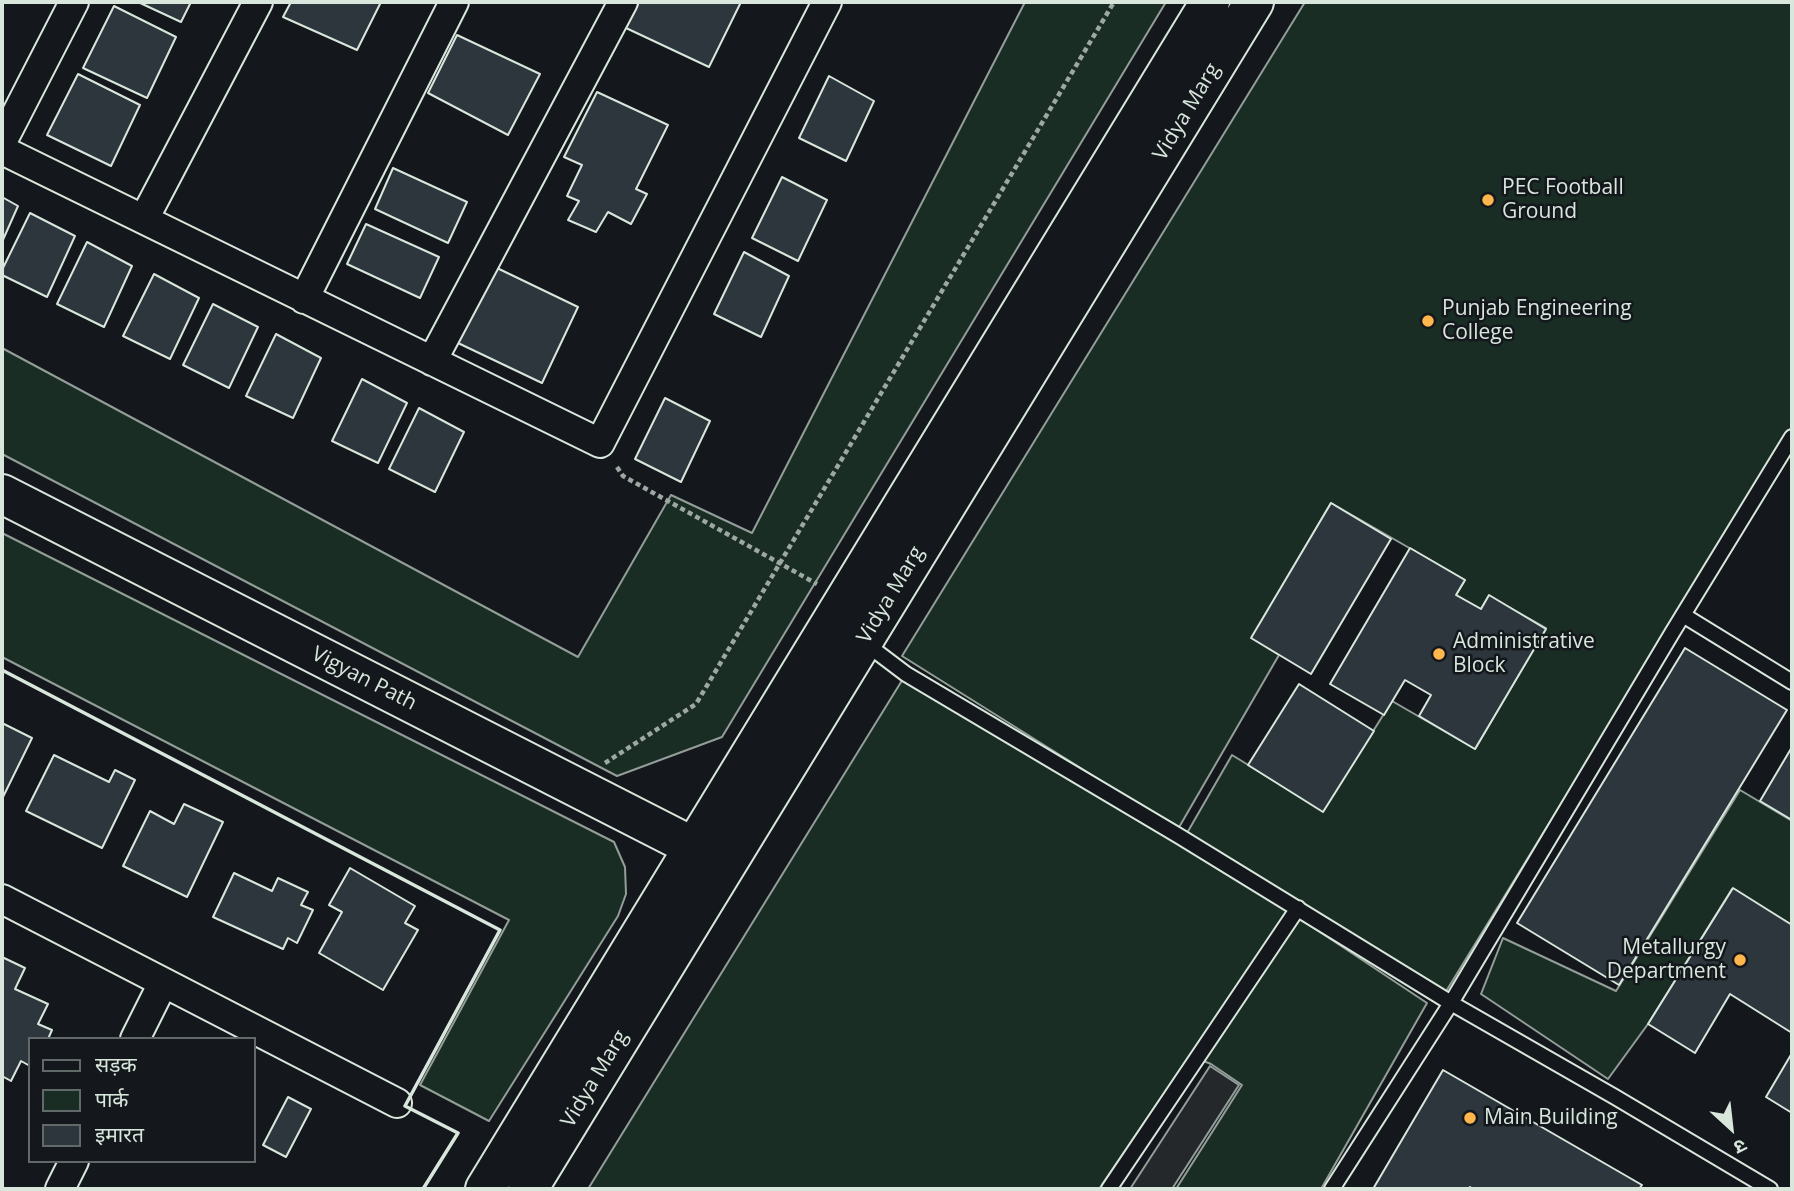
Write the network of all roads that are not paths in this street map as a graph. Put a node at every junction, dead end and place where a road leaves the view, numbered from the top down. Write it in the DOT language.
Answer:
graph roads {
  1 [pos="74,2"];
  2 [pos="258,2"];
  3 [pos="454,2"];
  4 [pos="623,2"];
  5 [pos="827,2"];
  6 [pos="1210,2"];
  7 [pos="1254,2"];
  8 [pos="2,142"];
  9 [pos="2,150"];
  10 [pos="144,219"];
  11 [pos="304,299"];
  12 [pos="432,361"];
  13 [pos="1792,437"];
  14 [pos="2,494"];
  15 [pos="1683,615"];
  16 [pos="847,625"];
  17 [pos="1792,682"];
  18 [pos="710,856"];
  19 [pos="2,900"];
  20 [pos="1298,908"];
  21 [pos="163,983"];
  22 [pos="1451,1003"];
  23 [pos="136,1037"];
  24 [pos="397,1103"];
  25 [pos="73,1163"];
  26 [pos="60,1189"];
  27 [pos="485,1189"];
  28 [pos="528,1189"];
  29 [pos="1109,1189"];
  30 [pos="1332,1189"];
  31 [pos="1770,1189"];
  1 -- 8 [label="street"];
  2 -- 10 [label="street"];
  3 -- 11 [label="street"];
  4 -- 12 [label="street"];
  5 -- 12 [label="street"];
  6 -- 16 [label="main road, Vidya Marg"];
  7 -- 16 [label="main road, Vidya Marg"];
  9 -- 10 [label="street"];
  10 -- 11 [label="street"];
  11 -- 12 [label="street"];
  13 -- 15 [label="lane"];
  14 -- 18 [label="main road, Vigyan Path"];
  15 -- 17 [label="lane"];
  15 -- 22 [label="lane"];
  16 -- 18 [label="main road, Vidya Marg"];
  16 -- 20 [label="lane"];
  18 -- 27 [label="main road, Vidya Marg"];
  18 -- 28 [label="main road, Vidya Marg"];
  19 -- 21 [label="street"];
  20 -- 22 [label="lane"];
  20 -- 29 [label="lane"];
  21 -- 23 [label="street"];
  21 -- 24 [label="street"];
  22 -- 30 [label="lane"];
  22 -- 31 [label="lane"];
  25 -- 26 [label="street"];
}
